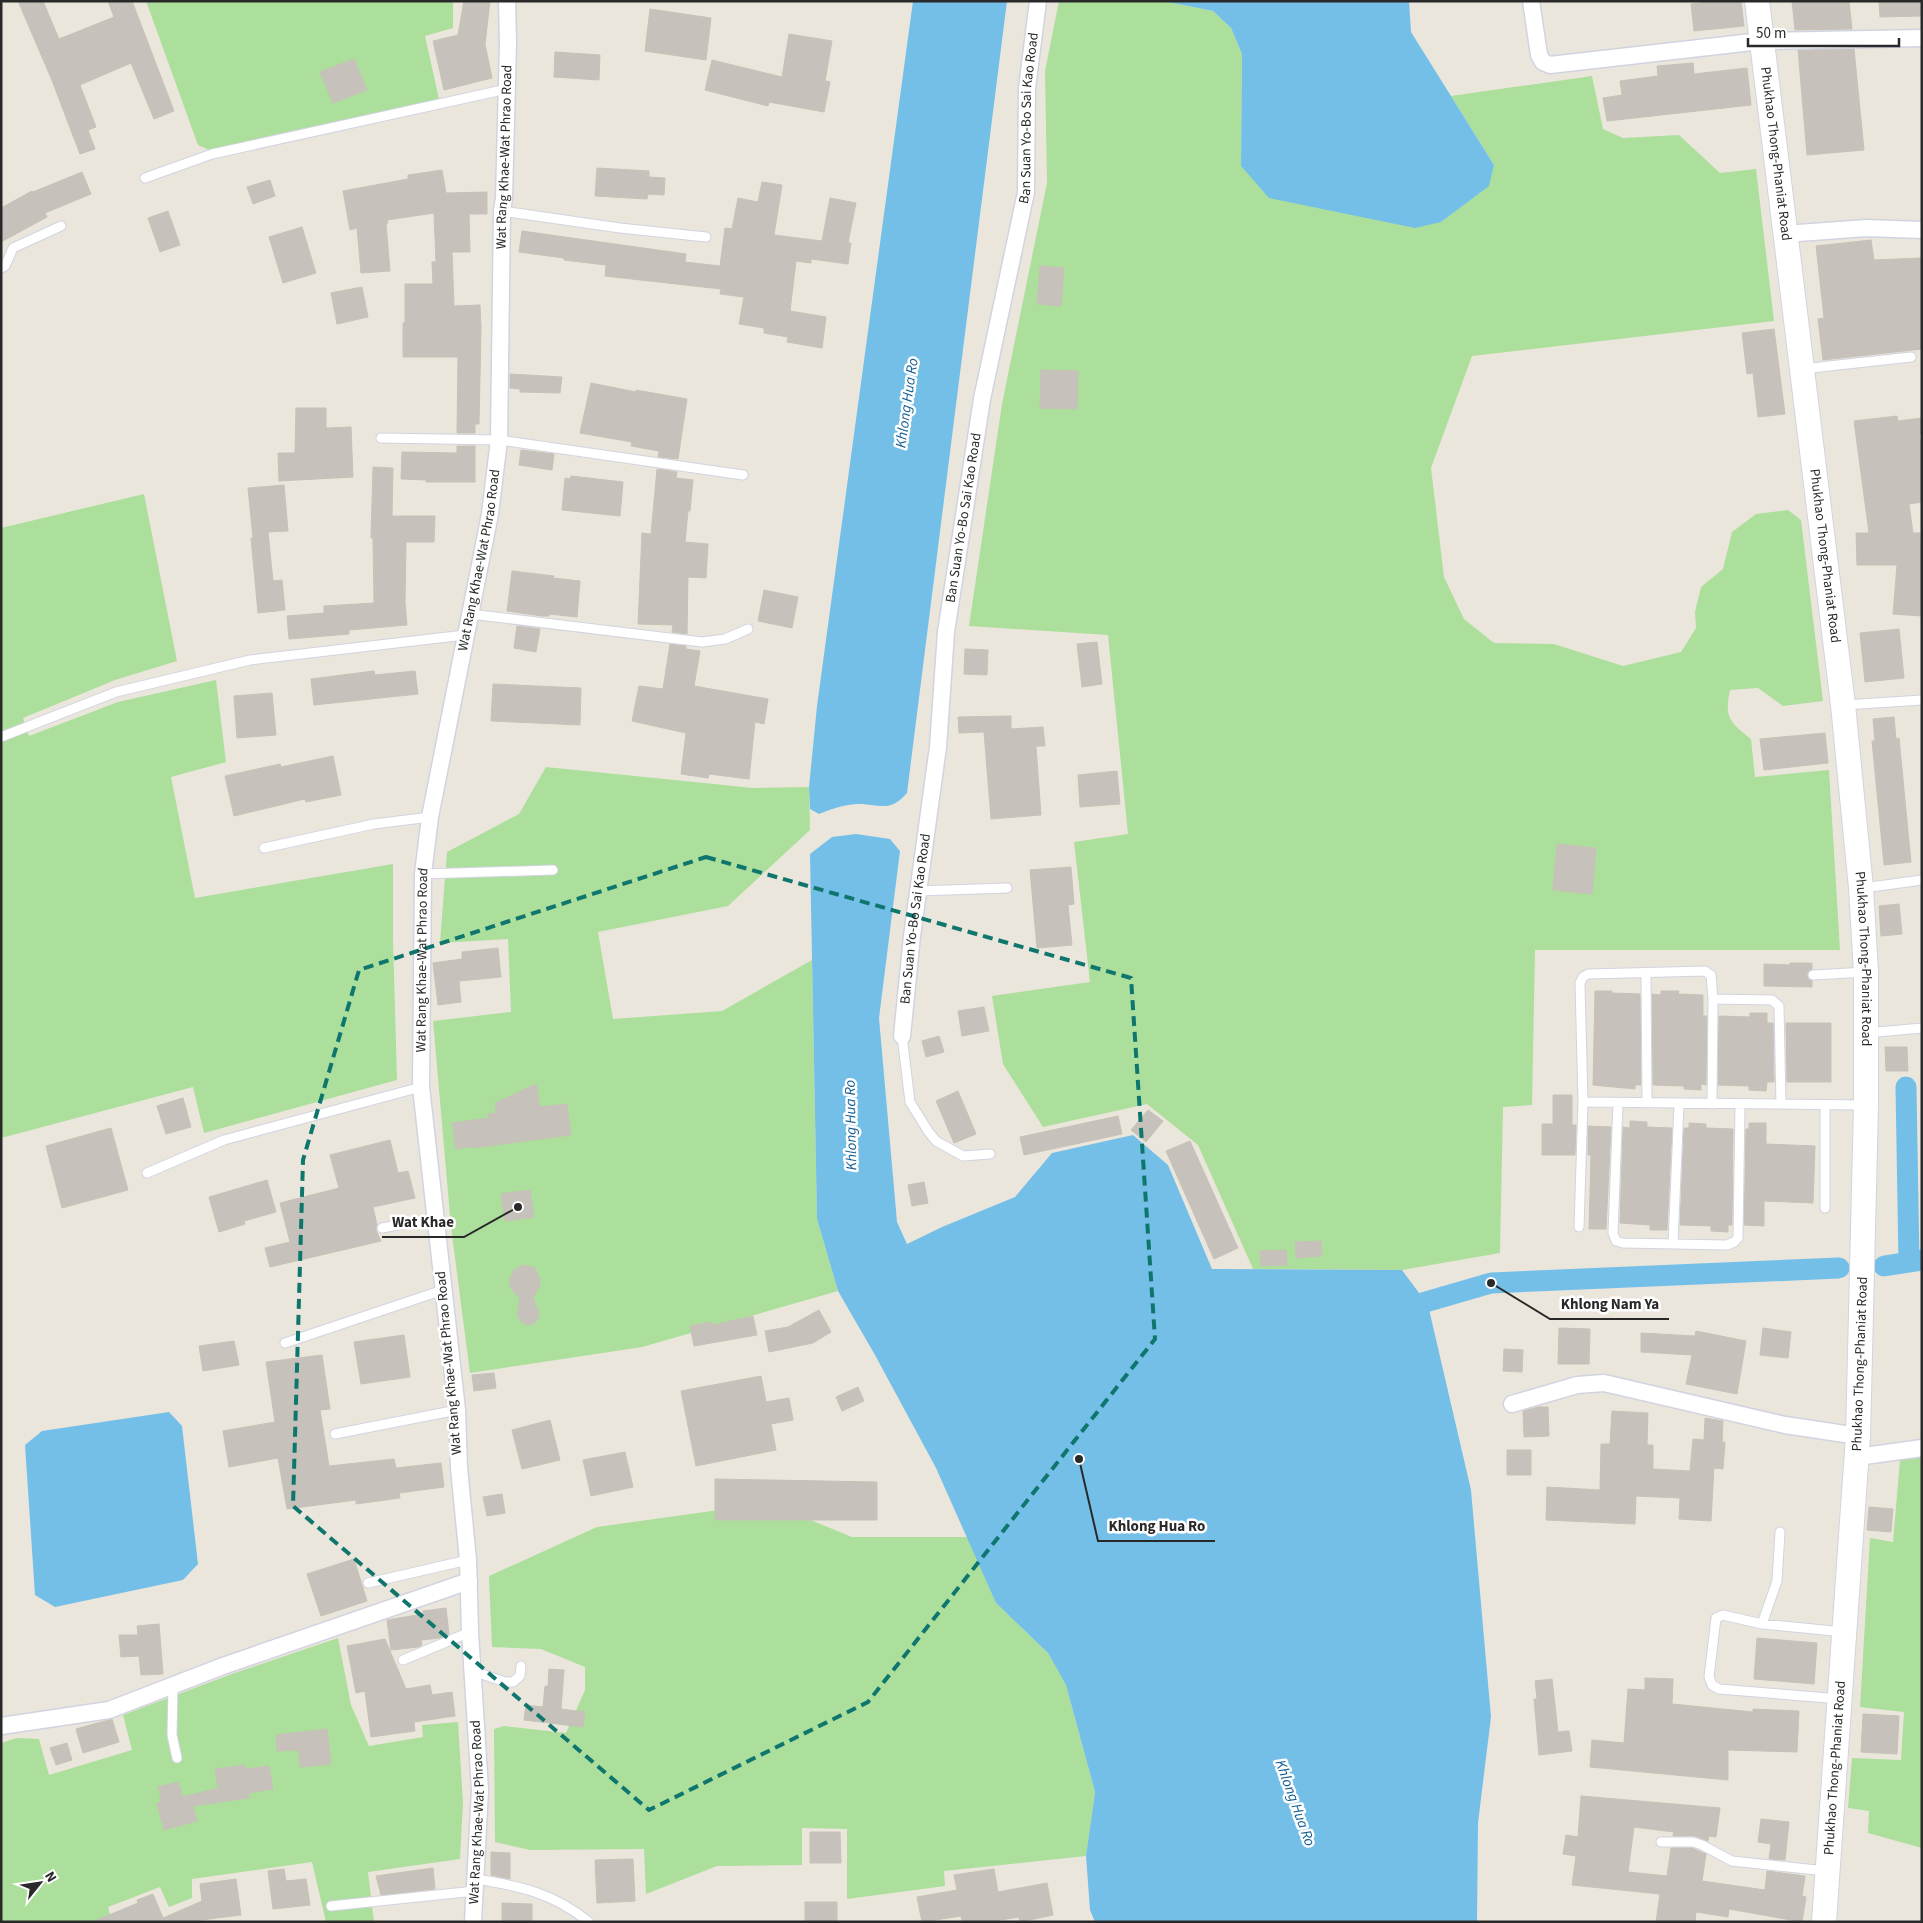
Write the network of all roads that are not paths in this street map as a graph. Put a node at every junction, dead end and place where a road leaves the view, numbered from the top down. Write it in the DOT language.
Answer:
graph roads {
  1 [pos="507,1"];
  2 [pos="1038,1"];
  3 [pos="1531,1"];
  4 [pos="1757,1"];
  5 [pos="1922,38"];
  6 [pos="1761,41"];
  7 [pos="507,89"];
  8 [pos="145,178"];
  9 [pos="502,211"];
  10 [pos="61,226"];
  11 [pos="1922,230"];
  12 [pos="1785,234"];
  13 [pos="706,237"];
  14 [pos="1,268"];
  15 [pos="1911,357"];
  16 [pos="1802,368"];
  17 [pos="381,438"];
  18 [pos="499,440"];
  19 [pos="742,475"];
  20 [pos="470,614"];
  21 [pos="748,629"];
  22 [pos="465,635"];
  23 [pos="1922,700"];
  24 [pos="1843,705"];
  25 [pos="1,737"];
  26 [pos="430,817"];
  27 [pos="264,848"];
  28 [pos="553,870"];
  29 [pos="424,874"];
  30 [pos="1922,880"];
  31 [pos="1007,888"];
  32 [pos="1861,888"];
  33 [pos="918,891"];
  34 [pos="1866,972"];
  35 [pos="1646,974"];
  36 [pos="1813,975"];
  37 [pos="1713,999"];
  38 [pos="1922,1028"];
  39 [pos="1866,1033"];
  40 [pos="902,1036"];
  41 [pos="421,1087"];
  42 [pos="1583,1102"];
  43 [pos="1618,1103"];
  44 [pos="1647,1103"];
  45 [pos="1679,1104"];
  46 [pos="1712,1104"];
  47 [pos="1740,1104"];
  48 [pos="1780,1104"];
  49 [pos="1825,1105"];
  50 [pos="1866,1105"];
  51 [pos="990,1154"];
  52 [pos="147,1173"];
  53 [pos="1825,1208"];
  54 [pos="435,1218"];
  55 [pos="1578,1227"];
  56 [pos="382,1228"];
  57 [pos="1673,1244"];
  58 [pos="443,1290"];
  59 [pos="285,1343"];
  60 [pos="1512,1404"];
  61 [pos="457,1410"];
  62 [pos="335,1434"];
  63 [pos="1858,1446"];
  64 [pos="1922,1448"];
  65 [pos="1780,1532"];
  66 [pos="468,1560"];
  67 [pos="469,1581"];
  68 [pos="368,1583"];
  69 [pos="1762,1624"];
  70 [pos="470,1632"];
  71 [pos="1845,1632"];
  72 [pos="403,1660"];
  73 [pos="522,1666"];
  74 [pos="473,1671"];
  75 [pos="173,1685"];
  76 [pos="1840,1698"];
  77 [pos="1,1726"];
  78 [pos="177,1758"];
  79 [pos="1661,1842"];
  80 [pos="1828,1872"];
  81 [pos="476,1886"];
  82 [pos="331,1906"];
  83 [pos="473,1922"];
  84 [pos="589,1922"];
  85 [pos="1824,1922"];
  1 -- 7 [label="street, Wat Rang Khae-Wat Phrao Road"];
  2 -- 33 [label="street, Ban Suan Yo-Bo Sai Kao Road"];
  3 -- 6 [label="street"];
  4 -- 6 [label="main road, Phukhao Thong-Phaniat Road"];
  5 -- 6 [label="street"];
  6 -- 12 [label="main road, Phukhao Thong-Phaniat Road"];
  7 -- 8 [label="lane"];
  7 -- 9 [label="street, Wat Rang Khae-Wat Phrao Road"];
  9 -- 13 [label="lane"];
  9 -- 18 [label="street, Wat Rang Khae-Wat Phrao Road"];
  10 -- 14 [label="lane"];
  11 -- 12 [label="street"];
  12 -- 16 [label="main road, Phukhao Thong-Phaniat Road"];
  15 -- 16 [label="lane"];
  16 -- 24 [label="main road, Phukhao Thong-Phaniat Road"];
  17 -- 18 [label="lane"];
  18 -- 19 [label="lane"];
  18 -- 20 [label="street, Wat Rang Khae-Wat Phrao Road"];
  20 -- 21 [label="lane"];
  20 -- 22 [label="street, Wat Rang Khae-Wat Phrao Road"];
  22 -- 25 [label="lane"];
  22 -- 26 [label="street, Wat Rang Khae-Wat Phrao Road"];
  23 -- 24 [label="lane"];
  24 -- 32 [label="main road, Phukhao Thong-Phaniat Road"];
  26 -- 27 [label="lane"];
  26 -- 29 [label="street, Wat Rang Khae-Wat Phrao Road"];
  28 -- 29 [label="lane"];
  29 -- 41 [label="street, Wat Rang Khae-Wat Phrao Road"];
  30 -- 32 [label="lane"];
  31 -- 33 [label="lane"];
  32 -- 34 [label="main road, Phukhao Thong-Phaniat Road"];
  33 -- 40 [label="street, Ban Suan Yo-Bo Sai Kao Road"];
  34 -- 36 [label="lane"];
  34 -- 39 [label="main road, Phukhao Thong-Phaniat Road"];
  35 -- 37 [label="lane"];
  35 -- 42 [label="lane"];
  35 -- 44 [label="lane"];
  37 -- 46 [label="lane"];
  37 -- 48 [label="lane"];
  38 -- 39 [label="lane"];
  39 -- 50 [label="main road, Phukhao Thong-Phaniat Road"];
  40 -- 51 [label="lane"];
  41 -- 52 [label="lane"];
  41 -- 54 [label="street, Wat Rang Khae-Wat Phrao Road"];
  42 -- 43 [label="lane"];
  42 -- 55 [label="lane"];
  43 -- 44 [label="lane"];
  43 -- 57 [label="lane"];
  44 -- 45 [label="lane"];
  45 -- 46 [label="lane"];
  45 -- 57 [label="lane"];
  46 -- 47 [label="lane"];
  47 -- 48 [label="lane"];
  47 -- 57 [label="lane"];
  48 -- 49 [label="lane"];
  49 -- 50 [label="lane"];
  49 -- 53 [label="lane"];
  50 -- 63 [label="main road, Phukhao Thong-Phaniat Road"];
  54 -- 56 [label="lane"];
  54 -- 58 [label="street, Wat Rang Khae-Wat Phrao Road"];
  58 -- 59 [label="lane"];
  58 -- 61 [label="street, Wat Rang Khae-Wat Phrao Road"];
  60 -- 63 [label="street"];
  61 -- 62 [label="lane"];
  61 -- 66 [label="street, Wat Rang Khae-Wat Phrao Road"];
  63 -- 64 [label="street"];
  63 -- 71 [label="main road, Phukhao Thong-Phaniat Road"];
  65 -- 69 [label="lane"];
  66 -- 67 [label="street, Wat Rang Khae-Wat Phrao Road"];
  66 -- 68 [label="lane"];
  67 -- 70 [label="street, Wat Rang Khae-Wat Phrao Road"];
  67 -- 75 [label="street"];
  69 -- 71 [label="lane"];
  69 -- 76 [label="lane"];
  70 -- 72 [label="lane"];
  70 -- 74 [label="street, Wat Rang Khae-Wat Phrao Road"];
  71 -- 76 [label="main road, Phukhao Thong-Phaniat Road"];
  73 -- 74 [label="lane"];
  74 -- 81 [label="street, Wat Rang Khae-Wat Phrao Road"];
  75 -- 77 [label="street"];
  75 -- 78 [label="lane"];
  76 -- 80 [label="main road, Phukhao Thong-Phaniat Road"];
  79 -- 80 [label="lane"];
  80 -- 85 [label="main road, Phukhao Thong-Phaniat Road"];
  81 -- 82 [label="lane"];
  81 -- 83 [label="street, Wat Rang Khae-Wat Phrao Road"];
  81 -- 84 [label="lane"];
}
